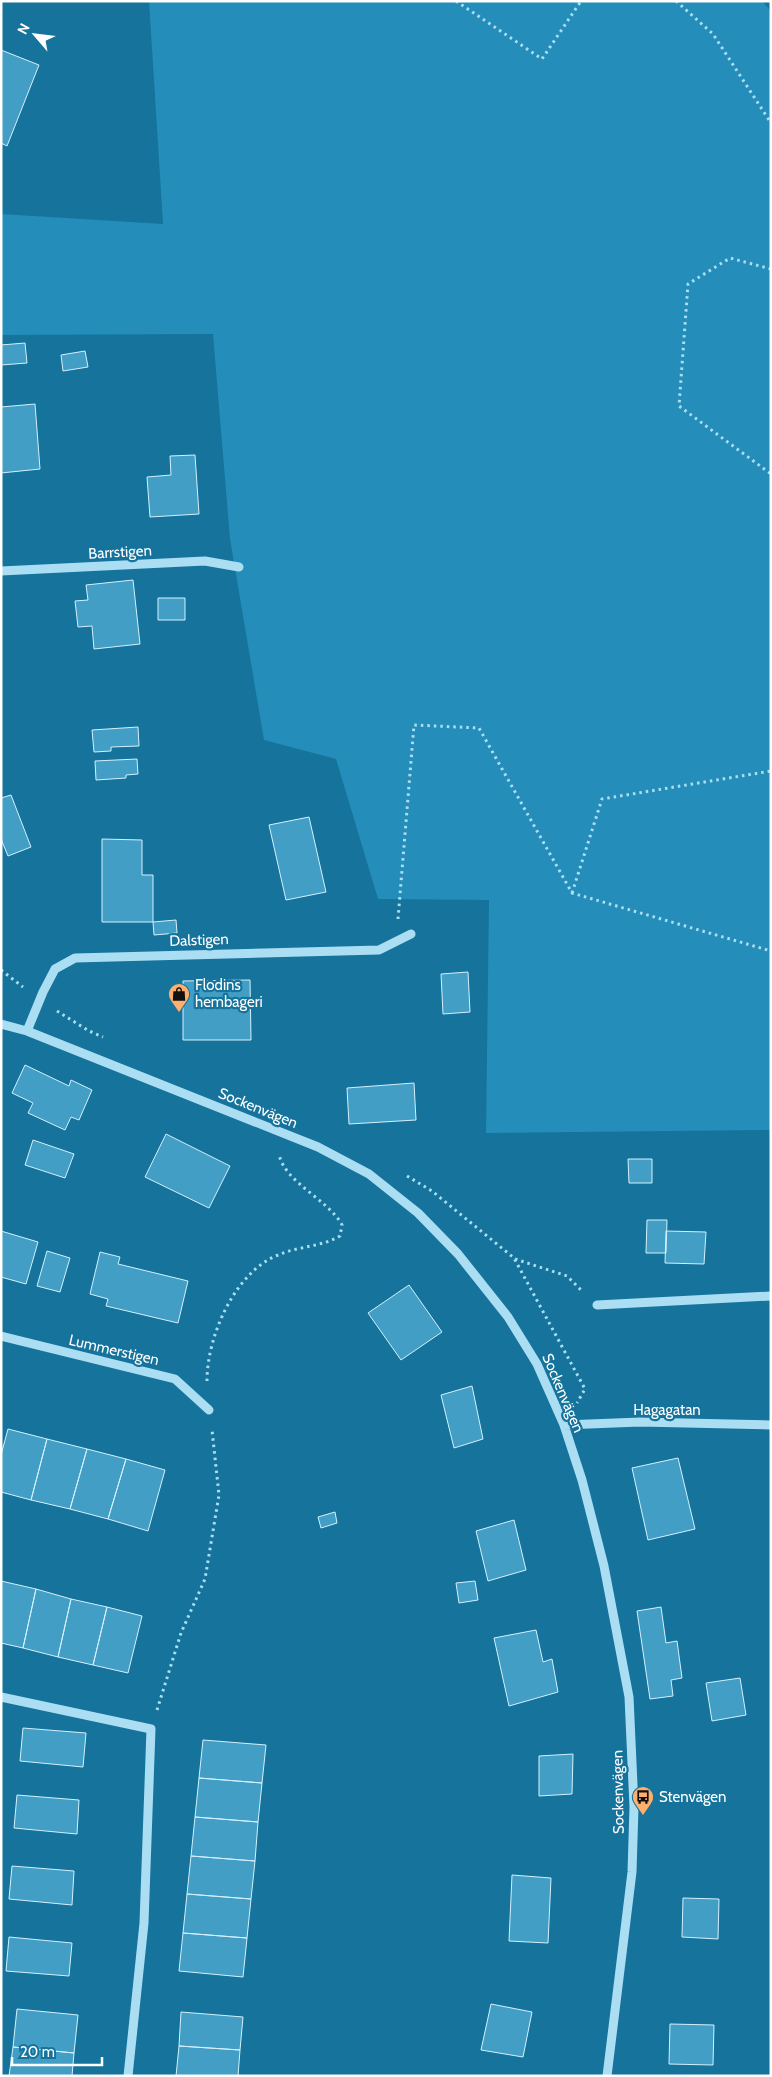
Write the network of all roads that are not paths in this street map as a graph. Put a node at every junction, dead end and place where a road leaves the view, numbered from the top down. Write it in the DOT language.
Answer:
graph roads {
  1 [pos="239,567"];
  2 [pos="1,571"];
  3 [pos="411,934"];
  4 [pos="1,1024"];
  5 [pos="27,1031"];
  6 [pos="771,1296"];
  7 [pos="597,1305"];
  8 [pos="1,1336"];
  9 [pos="209,1410"];
  10 [pos="564,1425"];
  11 [pos="771,1425"];
  12 [pos="1,1697"];
  13 [pos="128,2076"];
  14 [pos="607,2076"];
  1 -- 2 [label="street, Barrstigen"];
  3 -- 5 [label="street, Dalstigen"];
  4 -- 5 [label="street, Sockenvägen"];
  5 -- 10 [label="street, Sockenvägen"];
  6 -- 7 [label="street"];
  8 -- 9 [label="street, Lummerstigen"];
  10 -- 11 [label="street, Hagagatan"];
  10 -- 14 [label="street, Sockenvägen"];
  12 -- 13 [label="street"];
}
